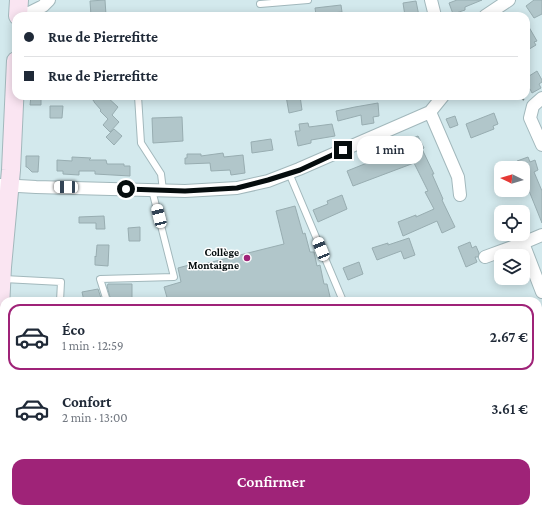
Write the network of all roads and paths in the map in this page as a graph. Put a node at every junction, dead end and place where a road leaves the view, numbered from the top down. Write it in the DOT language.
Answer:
graph roads {
  1 [pos="49,0"];
  2 [pos="308,0"];
  3 [pos="431,0"];
  4 [pos="509,0"];
  5 [pos="260,4"];
  6 [pos="31,12"];
  7 [pos="434,12"];
  8 [pos="491,12"];
  9 [pos="542,98"];
  10 [pos="13,100"];
  11 [pos="138,100"];
  12 [pos="440,100"];
  13 [pos="430,112"];
  14 [pos="542,145"];
  15 [pos="289,173"];
  16 [pos="5,185"];
  17 [pos="158,190"];
  18 [pos="460,195"];
  19 [pos="542,235"];
  20 [pos="523,243"];
  21 [pos="485,257"];
  22 [pos="1,292"];
  23 [pos="542,292"];
  24 [pos="60,297"];
  25 [pos="106,297"];
  26 [pos="340,297"];
  1 -- 6 [label="street"];
  2 -- 5 [label="lane"];
  3 -- 7 [label="street"];
  4 -- 8 [label="street"];
  9 -- 14 [label="street"];
  10 -- 16 [label="street"];
  11 -- 17 [label="lane"];
  12 -- 13 [label="street"];
  13 -- 15 [label="street"];
  13 -- 18 [label="street"];
  15 -- 17 [label="street"];
  15 -- 26 [label="lane"];
  16 -- 17 [label="street"];
  16 -- 22 [label="street"];
  17 -- 25 [label="lane"];
  19 -- 20 [label="street"];
  20 -- 21 [label="street"];
  20 -- 23 [label="street"];
  22 -- 24 [label="lane"];
}
